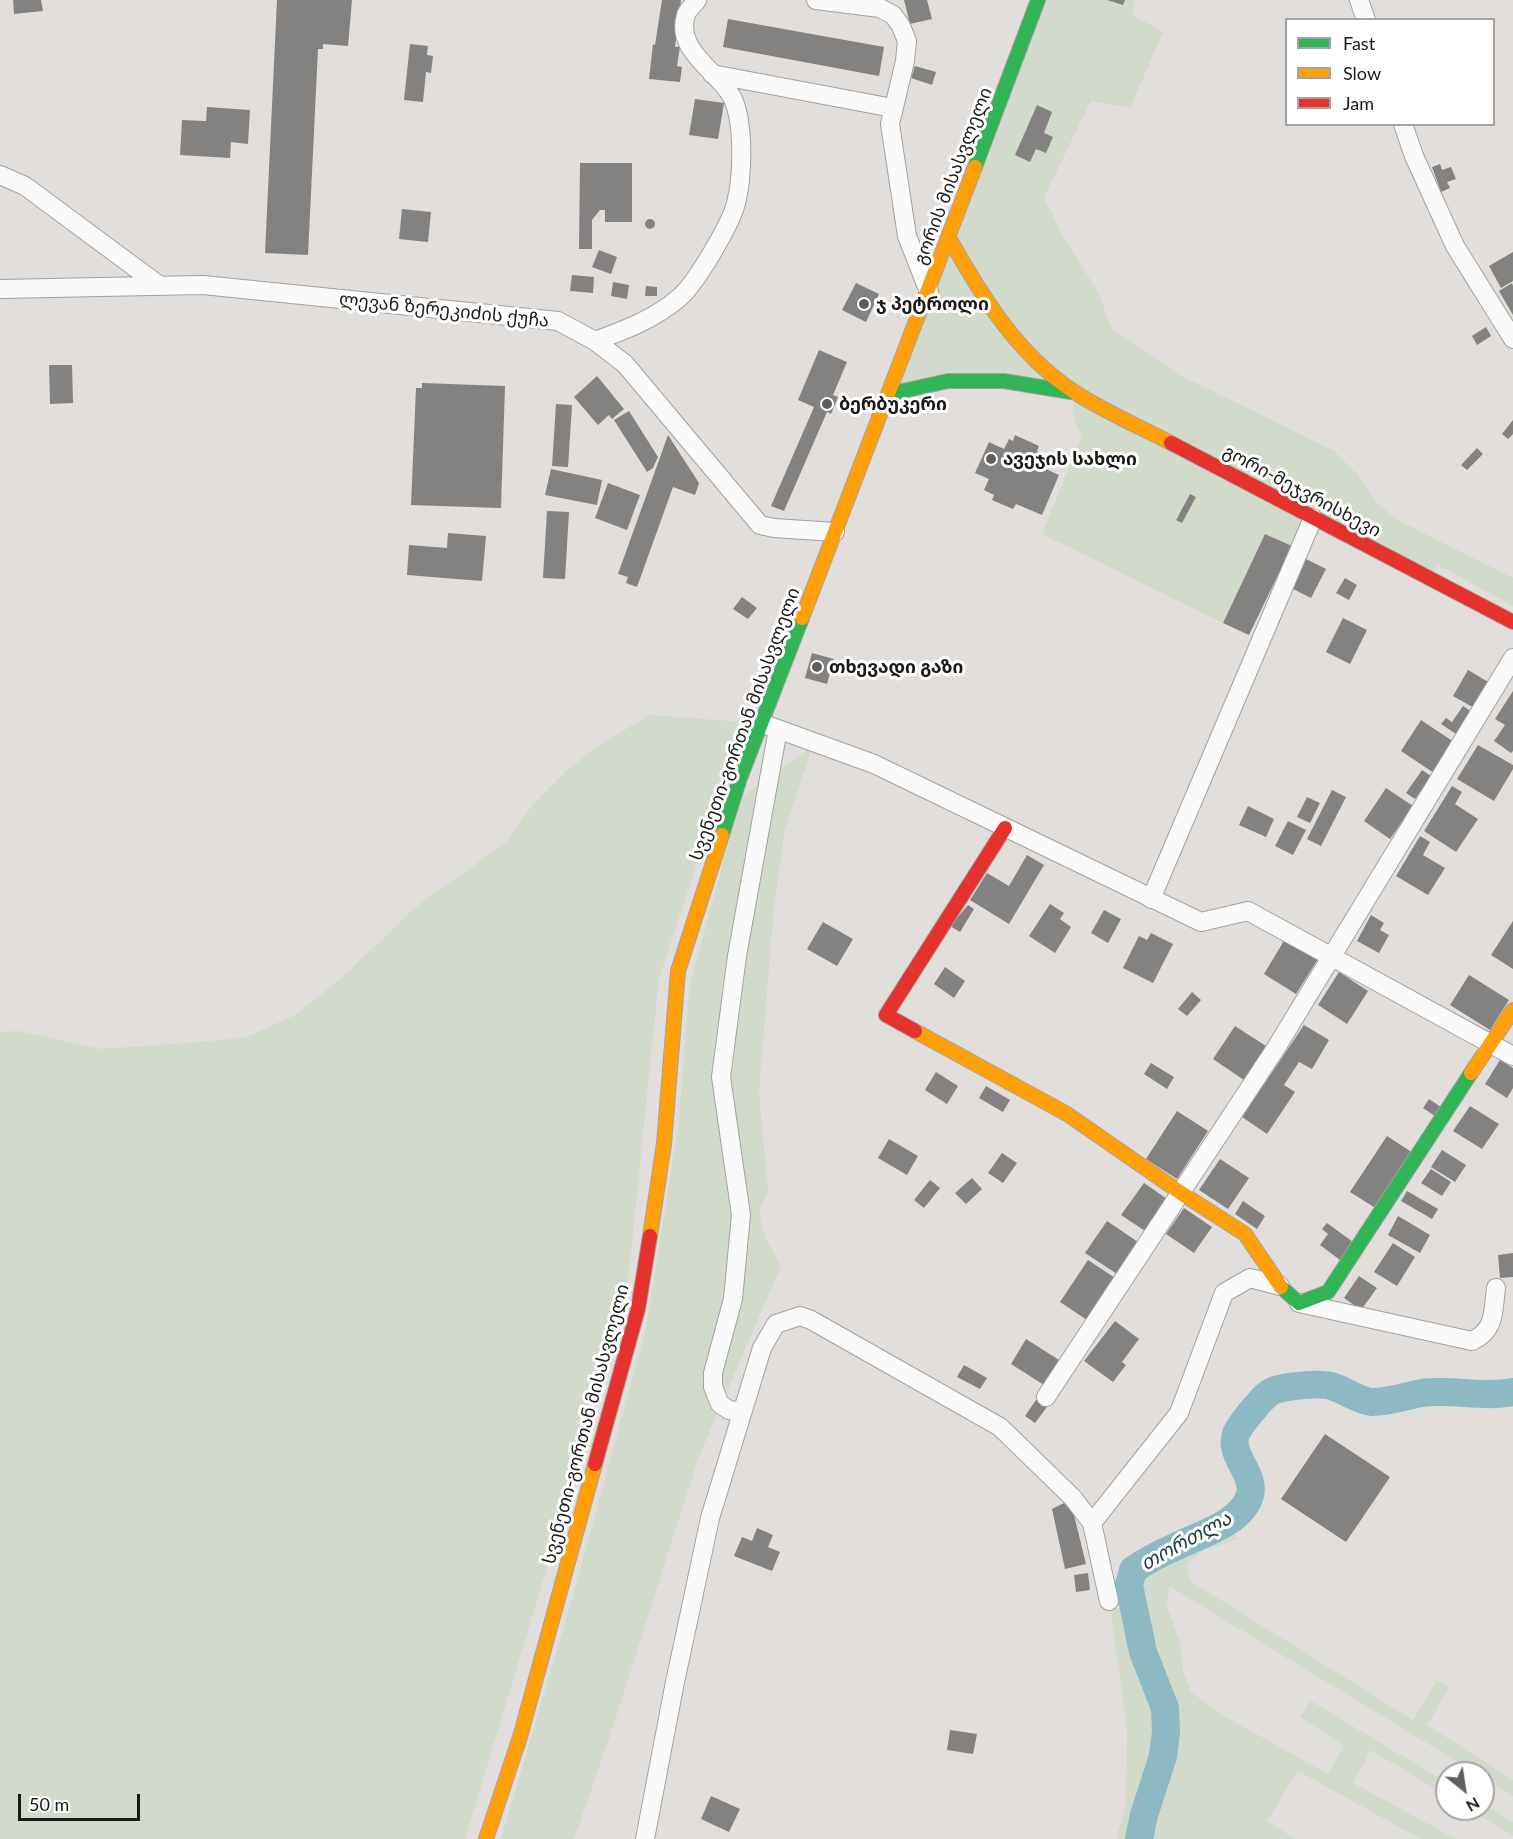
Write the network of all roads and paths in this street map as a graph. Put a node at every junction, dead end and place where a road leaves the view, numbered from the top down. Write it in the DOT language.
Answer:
graph roads {
  1 [pos="697,0"];
  2 [pos="816,0"];
  3 [pos="1038,0"];
  4 [pos="1359,0"];
  5 [pos="1365,18"];
  6 [pos="712,74"];
  7 [pos="893,108"];
  8 [pos="1404,126"];
  9 [pos="0,175"];
  10 [pos="949,238"];
  11 [pos="160,286"];
  12 [pos="0,289"];
  13 [pos="928,292"];
  14 [pos="1513,339"];
  15 [pos="595,341"];
  16 [pos="1074,392"];
  17 [pos="890,394"];
  18 [pos="1313,518"];
  19 [pos="835,532"];
  20 [pos="1513,622"];
  21 [pos="1513,658"];
  22 [pos="770,726"];
  23 [pos="1005,828"];
  24 [pos="1151,899"];
  25 [pos="1330,957"];
  26 [pos="1513,1010"];
  27 [pos="1491,1045"];
  28 [pos="1513,1056"];
  29 [pos="1180,1193"];
  30 [pos="1280,1286"];
  31 [pos="1496,1288"];
  32 [pos="1299,1303"];
  33 [pos="1046,1397"];
  34 [pos="742,1412"];
  35 [pos="1092,1523"];
  36 [pos="1109,1601"];
  37 [pos="486,1839"];
  38 [pos="645,1839"];
  1 -- 6 [label="street"];
  2 -- 7 [label="street"];
  3 -- 10 [label="main road, გორის მისასვლელი"];
  4 -- 5 [label="street"];
  6 -- 7 [label="street"];
  6 -- 15 [label="street"];
  7 -- 13 [label="street"];
  8 -- 14 [label="street"];
  9 -- 11 [label="street"];
  10 -- 13 [label="main road, გორის მისასვლელი"];
  10 -- 16 [label="main road, გორი-მეჯვრისხევი"];
  11 -- 12 [label="street, ლევან ზერეკიძის ქუჩა"];
  11 -- 15 [label="street, ლევან ზერეკიძის ქუჩა"];
  13 -- 17 [label="main road, გორის მისასვლელი"];
  15 -- 19 [label="street, ლევან ზერეკიძის ქუჩა"];
  16 -- 17 [label="main road, გორი-მეჯვრისხევი"];
  16 -- 18 [label="main road, გორი-მეჯვრისხევი"];
  17 -- 19 [label="main road, გორის მისასვლელი"];
  18 -- 20 [label="main road, გორი-მეჯვრისხევი"];
  18 -- 24 [label="street"];
  19 -- 22 [label="main road, სვენეთი-გორთან მისასვლელი"];
  21 -- 25 [label="street"];
  22 -- 23 [label="street"];
  22 -- 34 [label="street"];
  22 -- 37 [label="main road, სვენეთი-გორთან მისასვლელი"];
  23 -- 24 [label="street"];
  23 -- 29 [label="main road"];
  24 -- 25 [label="street"];
  25 -- 27 [label="street"];
  25 -- 29 [label="street"];
  26 -- 27 [label="main road"];
  27 -- 28 [label="street"];
  27 -- 32 [label="main road"];
  29 -- 30 [label="main road"];
  29 -- 33 [label="street"];
  30 -- 32 [label="main road"];
  30 -- 35 [label="street"];
  31 -- 32 [label="street"];
  34 -- 35 [label="street"];
  34 -- 38 [label="street"];
  35 -- 36 [label="street"];
}
